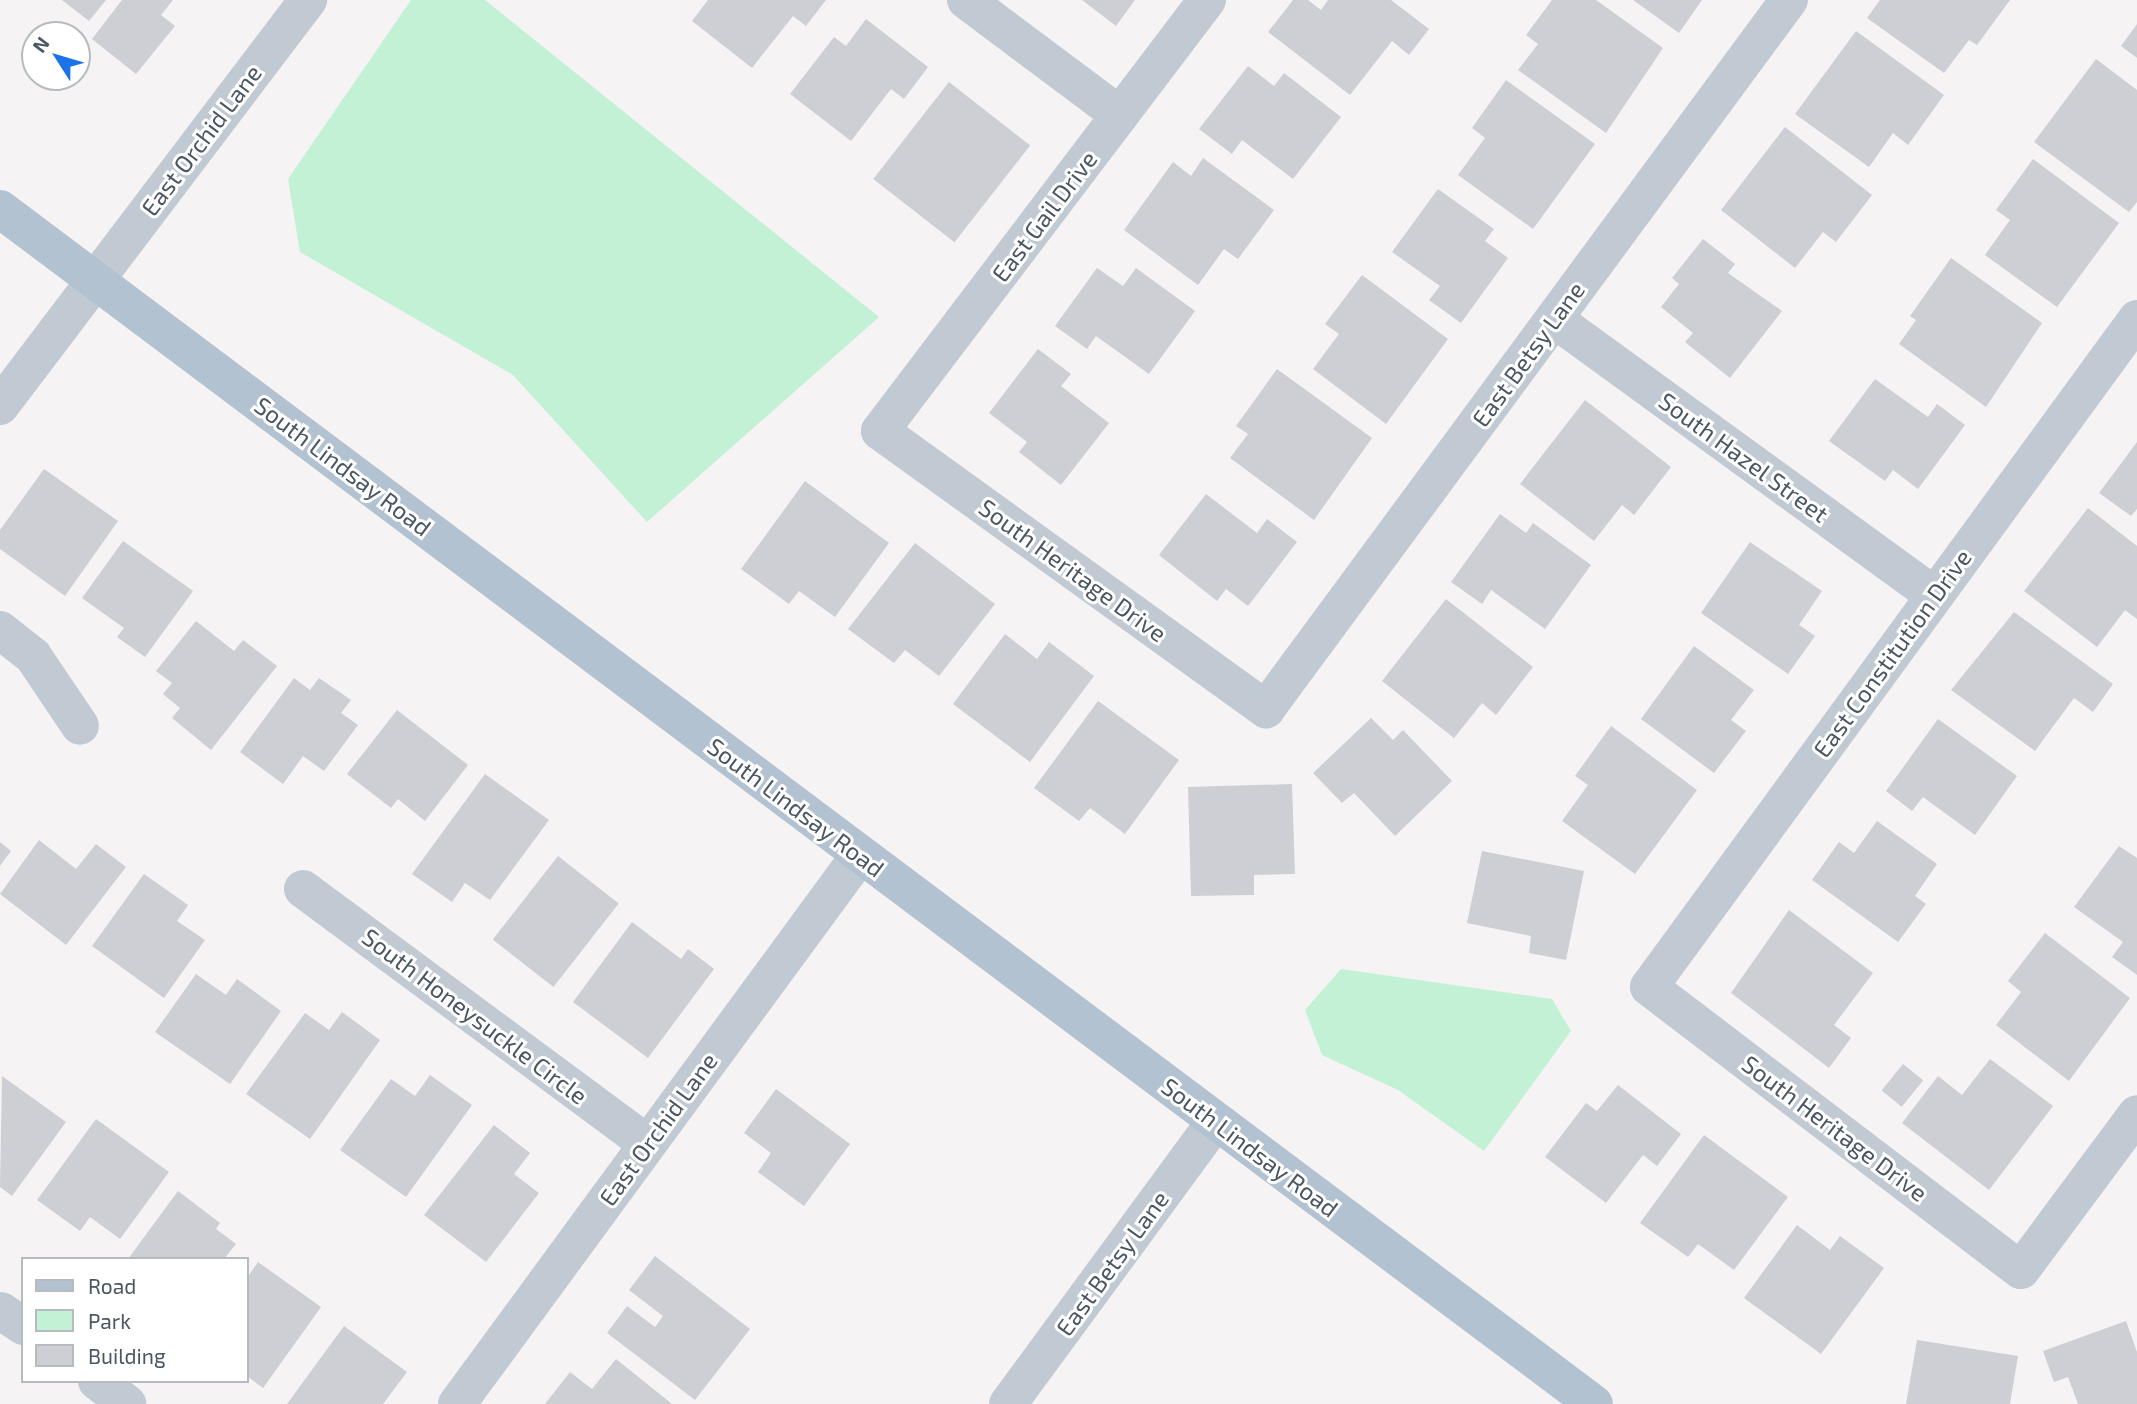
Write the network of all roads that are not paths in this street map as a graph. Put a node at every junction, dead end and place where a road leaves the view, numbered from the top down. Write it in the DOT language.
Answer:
graph roads {
  1 [pos="308,0"];
  2 [pos="966,0"];
  3 [pos="1206,0"];
  4 [pos="1789,0"];
  5 [pos="1121,115"];
  6 [pos="0,209"];
  7 [pos="95,280"];
  8 [pos="1554,319"];
  9 [pos="2137,319"];
  10 [pos="0,406"];
  11 [pos="880,431"];
  12 [pos="1934,595"];
  13 [pos="0,630"];
  14 [pos="1266,709"];
  15 [pos="80,726"];
  16 [pos="860,855"];
  17 [pos="303,888"];
  18 [pos="1649,987"];
  19 [pos="2137,1114"];
  20 [pos="1216,1121"];
  21 [pos="647,1144"];
  22 [pos="100,1383"];
  23 [pos="127,1404"];
  24 [pos="457,1404"];
  25 [pos="1008,1404"];
  26 [pos="1594,1404"];
  1 -- 7 [label="street, East Orchid Lane"];
  2 -- 5 [label="street"];
  3 -- 5 [label="street, East Gail Drive"];
  4 -- 8 [label="street, East Betsy Lane"];
  5 -- 11 [label="street, East Gail Drive"];
  6 -- 7 [label="main road, South Lindsay Road"];
  7 -- 10 [label="street, East Orchid Lane"];
  7 -- 16 [label="main road, South Lindsay Road"];
  8 -- 12 [label="street, South Hazel Street"];
  8 -- 14 [label="street, East Betsy Lane"];
  9 -- 12 [label="street, East Constitution Drive"];
  11 -- 14 [label="street, South Heritage Drive"];
  12 -- 18 [label="street, East Constitution Drive"];
  13 -- 15 [label="street"];
  16 -- 20 [label="main road, South Lindsay Road"];
  16 -- 21 [label="street, East Orchid Lane"];
  17 -- 21 [label="street, South Honeysuckle Circle"];
  18 -- 19 [label="street, South Heritage Drive"];
  20 -- 25 [label="street, East Betsy Lane"];
  20 -- 26 [label="main road, South Lindsay Road"];
  21 -- 24 [label="street, East Orchid Lane"];
  22 -- 23 [label="street"];
}
